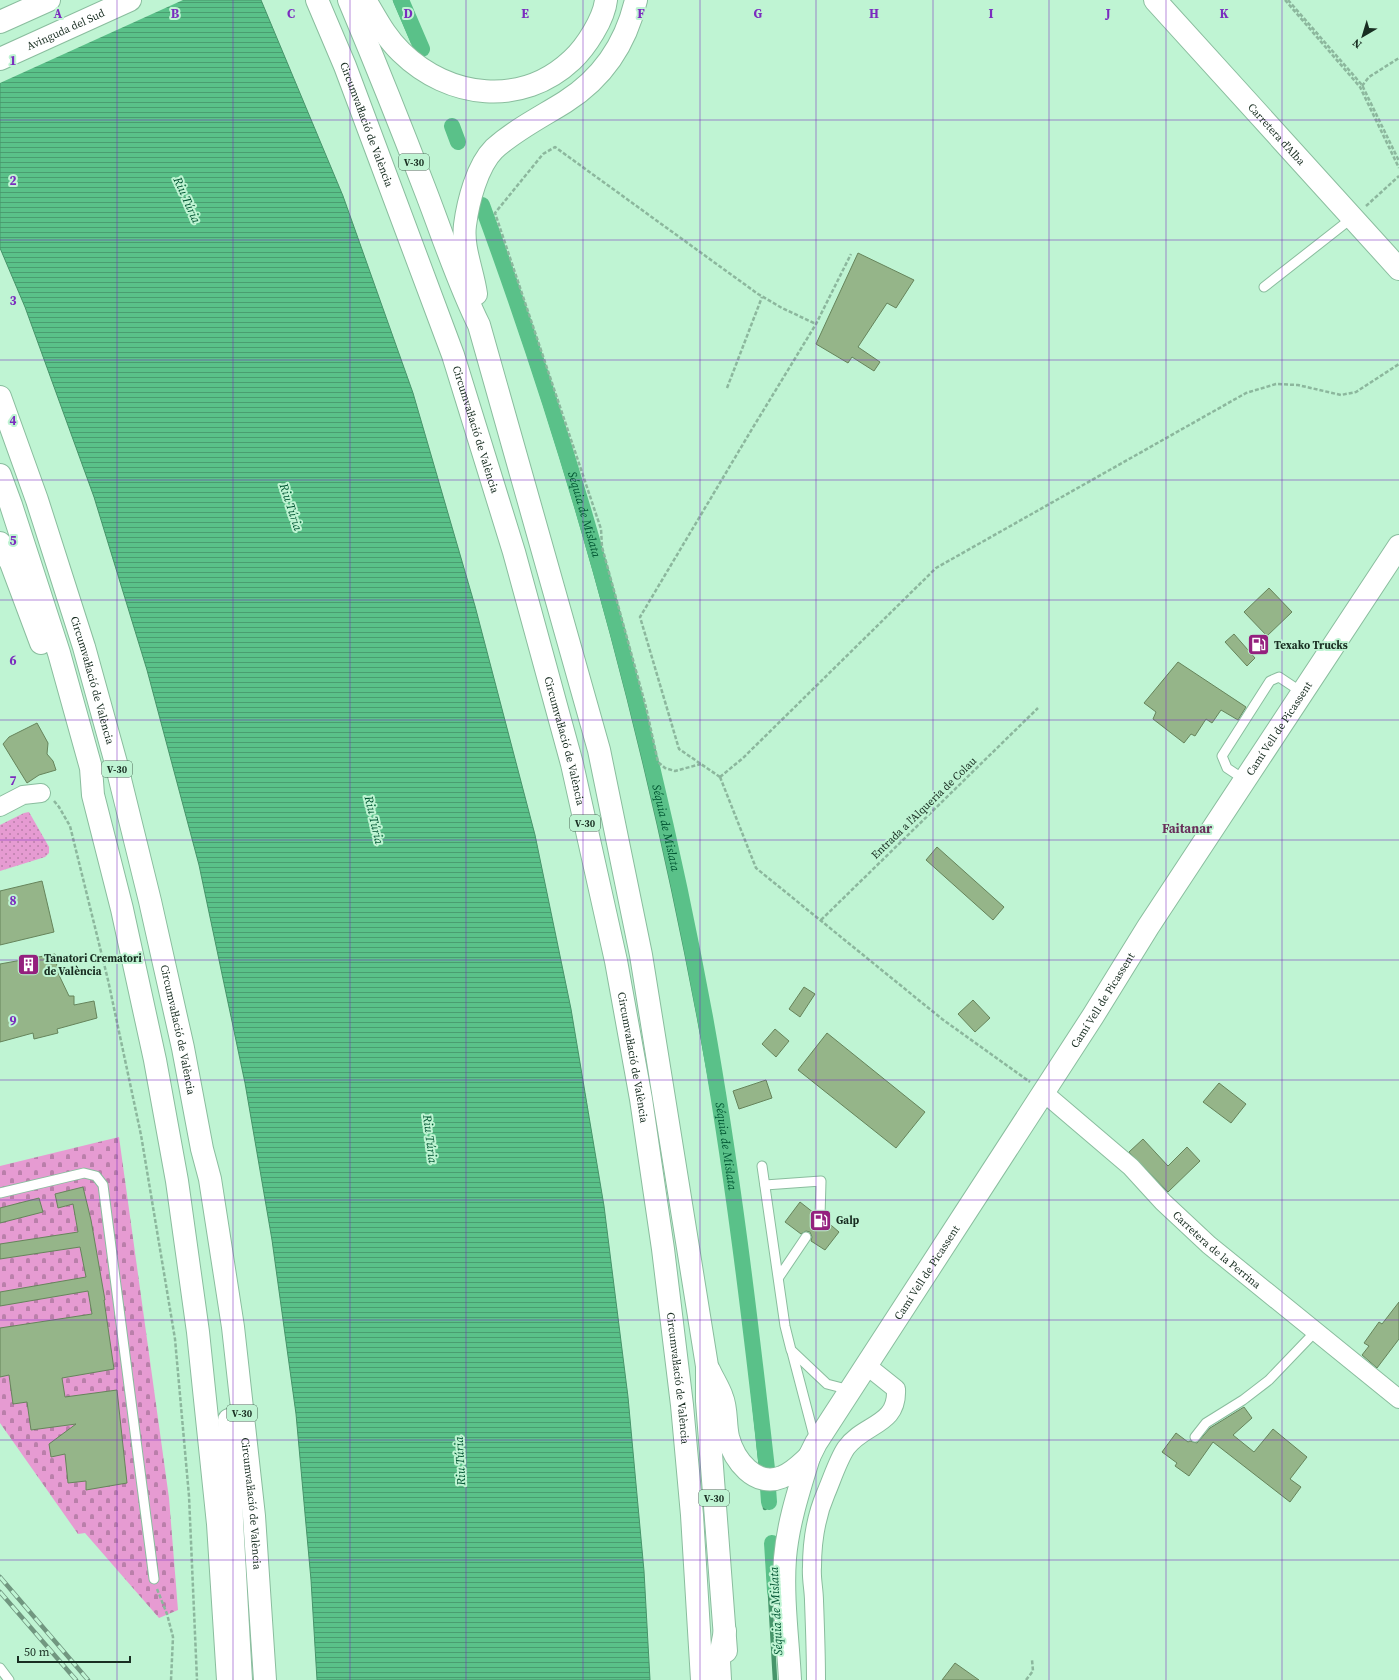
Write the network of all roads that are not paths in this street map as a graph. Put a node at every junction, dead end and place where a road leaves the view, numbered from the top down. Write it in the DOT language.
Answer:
graph roads {
  1 [pos="49,0"];
  2 [pos="130,0"];
  3 [pos="317,0"];
  4 [pos="349,0"];
  5 [pos="365,0"];
  6 [pos="606,0"];
  7 [pos="636,0"];
  8 [pos="1155,0"];
  9 [pos="0,22"];
  10 [pos="0,59"];
  11 [pos="1352,218"];
  12 [pos="1399,268"];
  13 [pos="1264,287"];
  14 [pos="479,325"];
  15 [pos="0,397"];
  16 [pos="0,475"];
  17 [pos="0,543"];
  18 [pos="1399,546"];
  19 [pos="1303,693"];
  20 [pos="1245,780"];
  21 [pos="41,793"];
  22 [pos="94,795"];
  23 [pos="0,807"];
  24 [pos="1043,1092"];
  25 [pos="202,1149"];
  26 [pos="762,1166"];
  27 [pos="765,1185"];
  28 [pos="0,1193"];
  29 [pos="820,1217"];
  30 [pos="806,1237"];
  31 [pos="779,1277"];
  32 [pos="1315,1332"];
  33 [pos="791,1350"];
  34 [pos="866,1365"];
  35 [pos="707,1366"];
  36 [pos="850,1390"];
  37 [pos="1399,1399"];
  38 [pos="1195,1437"];
  39 [pos="812,1450"];
  40 [pos="154,1579"];
  41 [pos="725,1630"];
  42 [pos="0,1668"];
  43 [pos="9,1680"];
  44 [pos="228,1680"];
  45 [pos="241,1680"];
  46 [pos="265,1680"];
  47 [pos="702,1680"];
  48 [pos="720,1680"];
  49 [pos="727,1680"];
  50 [pos="790,1680"];
  51 [pos="816,1680"];
  1 -- 9 [label="main road"];
  2 -- 10 [label="main road, Avinguda del Sud"];
  3 -- 47 [label="main road, Circumval·lació de València / V-30"];
  4 -- 14 [label="main road, V-30"];
  5 -- 6 [label="main road"];
  7 -- 14 [label="main road"];
  8 -- 11 [label="main road, Carretera d'Alba"];
  11 -- 12 [label="main road, Carretera d'Alba"];
  11 -- 13 [label="lane"];
  14 -- 35 [label="main road, V-30"];
  15 -- 25 [label="main road, Circumval·lació de València / V-30"];
  16 -- 22 [label="main road, V-30"];
  17 -- 22 [label="main road"];
  18 -- 19 [label="main road, Camí Vell de Picassent"];
  19 -- 20 [label="main road, Camí Vell de Picassent"];
  19 -- 20 [label="lane"];
  20 -- 24 [label="main road, Camí Vell de Picassent"];
  21 -- 23 [label="street"];
  22 -- 44 [label="main road, V-30"];
  24 -- 32 [label="street, Carretera de la Perrina"];
  24 -- 34 [label="main road, Camí Vell de Picassent"];
  25 -- 45 [label="main road"];
  25 -- 46 [label="main road, Circumval·lació de València / V-30"];
  26 -- 27 [label="lane"];
  27 -- 29 [label="lane"];
  27 -- 31 [label="lane"];
  28 -- 40 [label="lane"];
  30 -- 31 [label="lane"];
  31 -- 33 [label="lane"];
  32 -- 37 [label="street, Carretera de la Perrina"];
  32 -- 38 [label="lane"];
  33 -- 36 [label="lane"];
  33 -- 39 [label="lane"];
  34 -- 36 [label="main road, Camí Vell de Picassent"];
  34 -- 51 [label="street"];
  35 -- 39 [label="main road"];
  35 -- 41 [label="main road, V-30"];
  36 -- 39 [label="main road, Camí Vell de Picassent"];
  39 -- 50 [label="main road"];
  41 -- 48 [label="main road"];
  41 -- 49 [label="main road, V-30"];
  42 -- 43 [label="lane"];
}
